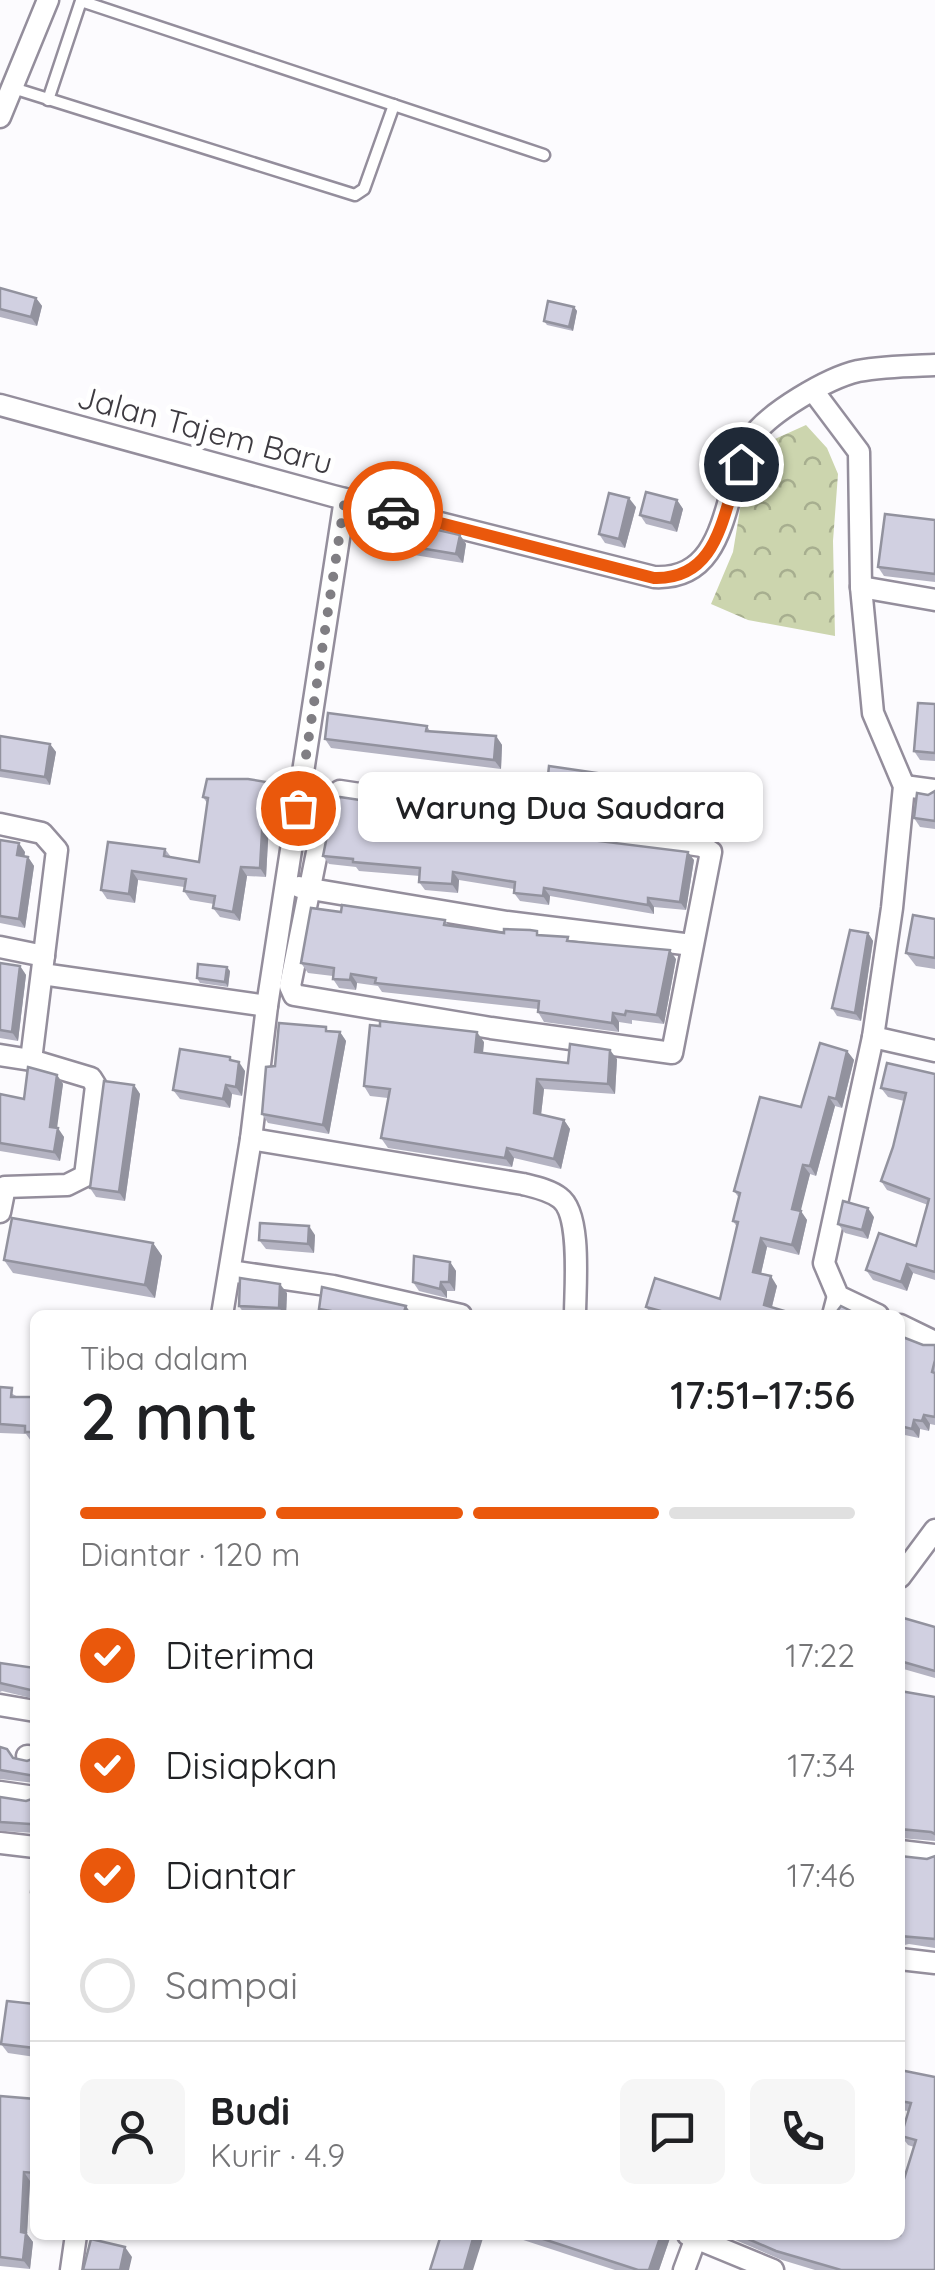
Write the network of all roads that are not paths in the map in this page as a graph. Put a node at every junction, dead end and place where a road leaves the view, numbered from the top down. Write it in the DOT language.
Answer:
graph roads {
  1 [pos="48,0"];
  2 [pos="12,88"];
  3 [pos="48,100"];
  4 [pos="394,105"];
  5 [pos="0,117"];
  6 [pos="544,154"];
  7 [pos="935,365"];
  8 [pos="814,392"];
  9 [pos="0,405"];
  10 [pos="345,499"];
  11 [pos="861,586"];
  12 [pos="935,600"];
  13 [pos="904,786"];
  14 [pos="935,790"];
  15 [pos="0,824"];
  16 [pos="297,887"];
  17 [pos="692,945"];
  18 [pos="0,947"];
  19 [pos="43,965"];
  20 [pos="267,1006"];
  21 [pos="873,1038"];
  22 [pos="935,1052"];
  23 [pos="0,1055"];
  24 [pos="31,1060"];
  25 [pos="252,1139"];
  26 [pos="2,1187"];
  27 [pos="0,1212"];
  28 [pos="230,1271"];
  29 [pos="836,1305"];
  30 [pos="223,1310"];
  31 [pos="439,1310"];
  32 [pos="576,1310"];
  33 [pos="905,1328"];
  34 [pos="935,1342"];
  35 [pos="935,1530"];
  36 [pos="905,1570"];
  37 [pos="0,1705"];
  38 [pos="30,1710"];
  39 [pos="0,1792"];
  40 [pos="30,1796"];
  41 [pos="0,1843"];
  42 [pos="30,1846"];
  43 [pos="905,1852"];
  44 [pos="935,1855"];
  45 [pos="905,1960"];
  46 [pos="935,1964"];
  47 [pos="75,2240"];
  48 [pos="693,2240"];
  49 [pos="703,2240"];
  50 [pos="71,2270"];
  51 [pos="684,2270"];
  52 [pos="772,2270"];
  1 -- 2 [label="street"];
  2 -- 3 [label="lane"];
  2 -- 5 [label="street"];
  3 -- 4 [label="lane"];
  3 -- 4 [label="lane"];
  4 -- 6 [label="lane"];
  7 -- 8 [label="street, Jalan Tajem Baru"];
  8 -- 10 [label="street, Jalan Tajem Baru"];
  8 -- 11 [label="street"];
  9 -- 10 [label="street, Jalan Tajem Baru"];
  10 -- 16 [label="street"];
  11 -- 12 [label="street"];
  11 -- 13 [label="street"];
  13 -- 14 [label="street"];
  13 -- 21 [label="street"];
  15 -- 19 [label="street"];
  16 -- 17 [label="street"];
  16 -- 17 [label="street"];
  16 -- 17 [label="street"];
  16 -- 20 [label="street"];
  18 -- 19 [label="street"];
  19 -- 20 [label="street"];
  19 -- 24 [label="street"];
  20 -- 25 [label="street"];
  21 -- 22 [label="street"];
  21 -- 29 [label="street"];
  23 -- 24 [label="street"];
  24 -- 26 [label="street"];
  25 -- 28 [label="street"];
  25 -- 32 [label="street"];
  26 -- 27 [label="street"];
  28 -- 30 [label="street"];
  28 -- 31 [label="street"];
  33 -- 34 [label="street"];
  35 -- 36 [label="street"];
  37 -- 38 [label="street"];
  39 -- 40 [label="street"];
  41 -- 42 [label="street"];
  43 -- 44 [label="street"];
  45 -- 46 [label="street"];
  47 -- 50 [label="street"];
  48 -- 51 [label="street"];
  49 -- 52 [label="street"];
}
